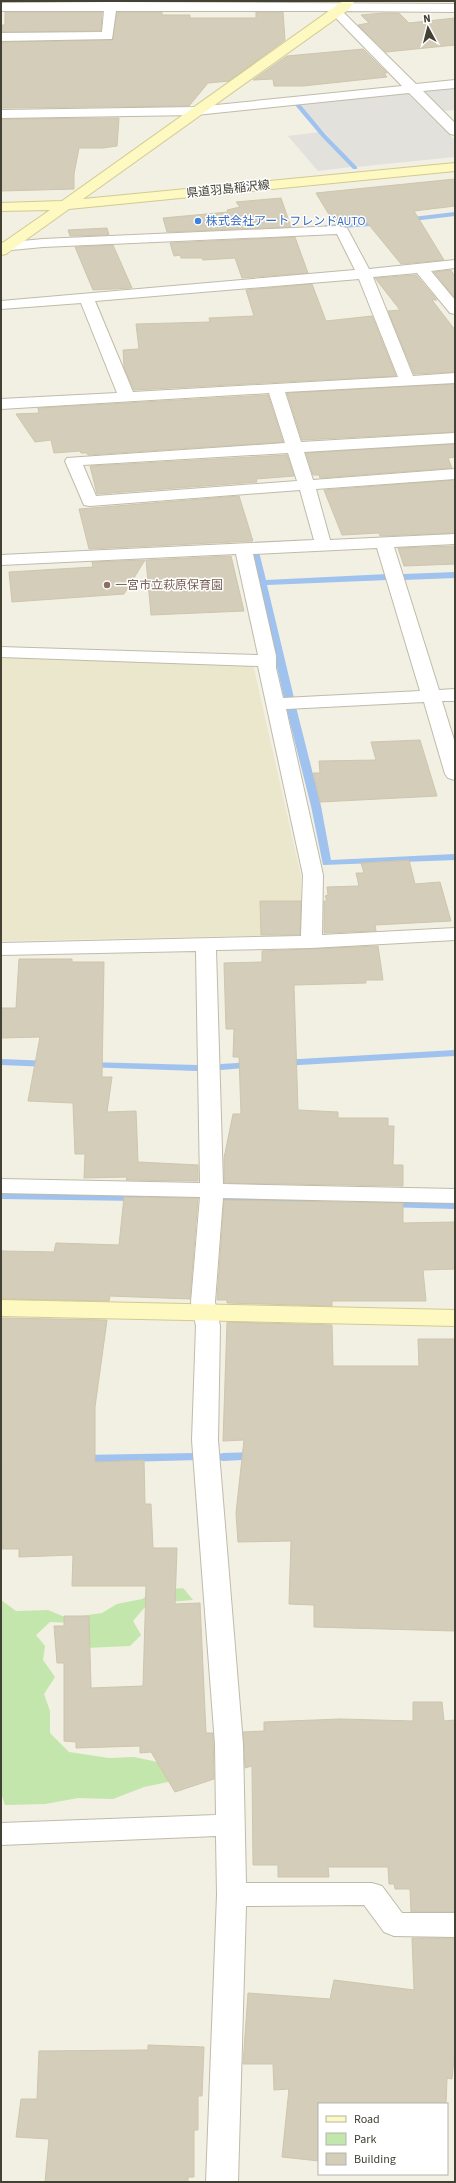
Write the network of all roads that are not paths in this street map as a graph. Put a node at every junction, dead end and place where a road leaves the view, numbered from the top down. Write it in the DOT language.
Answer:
graph roads {
  1 [pos="110,6"];
  2 [pos="342,6"];
  3 [pos="1,7"];
  4 [pos="455,8"];
  5 [pos="1,38"];
  6 [pos="455,84"];
  7 [pos="411,88"];
  8 [pos="196,111"];
  9 [pos="1,114"];
  10 [pos="455,131"];
  11 [pos="455,167"];
  12 [pos="68,205"];
  13 [pos="1,207"];
  14 [pos="3,248"];
  15 [pos="455,264"];
  16 [pos="421,268"];
  17 [pos="364,274"];
  18 [pos="86,297"];
  19 [pos="1,305"];
  20 [pos="455,310"];
  21 [pos="455,378"];
  22 [pos="407,380"];
  23 [pos="274,388"];
  24 [pos="126,397"];
  25 [pos="1,404"];
  26 [pos="455,438"];
  27 [pos="293,448"];
  28 [pos="455,474"];
  29 [pos="307,485"];
  30 [pos="455,539"];
  31 [pos="384,542"];
  32 [pos="323,544"];
  33 [pos="243,549"];
  34 [pos="1,560"];
  35 [pos="1,652"];
  36 [pos="268,661"];
  37 [pos="455,696"];
  38 [pos="432,697"];
  39 [pos="276,704"];
  40 [pos="455,774"];
  41 [pos="455,934"];
  42 [pos="311,942"];
  43 [pos="206,945"];
  44 [pos="1,949"];
  45 [pos="1,1186"];
  46 [pos="212,1190"];
  47 [pos="455,1196"];
  48 [pos="1,1308"];
  49 [pos="205,1313"];
  50 [pos="455,1318"];
  51 [pos="231,1825"];
  52 [pos="1,1834"];
  53 [pos="232,1894"];
  54 [pos="455,1925"];
  55 [pos="222,2182"];
  1 -- 2 [label="street"];
  1 -- 3 [label="street"];
  1 -- 5 [label="street"];
  2 -- 4 [label="street"];
  2 -- 7 [label="street"];
  2 -- 8 [label="street"];
  6 -- 7 [label="street"];
  7 -- 8 [label="street"];
  7 -- 10 [label="street"];
  8 -- 9 [label="street"];
  8 -- 12 [label="street"];
  11 -- 12 [label="street, 県道羽島稲沢線"];
  12 -- 13 [label="street, 県道羽島稲沢線"];
  12 -- 14 [label="street"];
  14 -- 17 [label="street"];
  15 -- 16 [label="street"];
  16 -- 17 [label="street"];
  16 -- 20 [label="street"];
  17 -- 18 [label="street"];
  17 -- 22 [label="street"];
  18 -- 19 [label="street"];
  18 -- 24 [label="street"];
  21 -- 22 [label="street"];
  22 -- 23 [label="street"];
  23 -- 24 [label="street"];
  23 -- 27 [label="street"];
  24 -- 25 [label="street"];
  26 -- 27 [label="street"];
  27 -- 29 [label="street"];
  27 -- 29 [label="street"];
  28 -- 29 [label="street"];
  29 -- 32 [label="street"];
  30 -- 31 [label="street"];
  31 -- 32 [label="street"];
  31 -- 38 [label="street"];
  32 -- 33 [label="street"];
  33 -- 34 [label="street"];
  33 -- 36 [label="street"];
  35 -- 36 [label="street"];
  36 -- 39 [label="street"];
  37 -- 38 [label="street"];
  38 -- 39 [label="street"];
  38 -- 40 [label="street"];
  39 -- 42 [label="street"];
  41 -- 42 [label="street"];
  42 -- 43 [label="street"];
  43 -- 44 [label="street"];
  43 -- 46 [label="street"];
  45 -- 46 [label="street"];
  46 -- 47 [label="street"];
  46 -- 49 [label="street"];
  48 -- 49 [label="street"];
  49 -- 50 [label="street"];
  49 -- 51 [label="street"];
  51 -- 52 [label="street"];
  51 -- 53 [label="street"];
  53 -- 54 [label="street"];
  53 -- 55 [label="street"];
}
